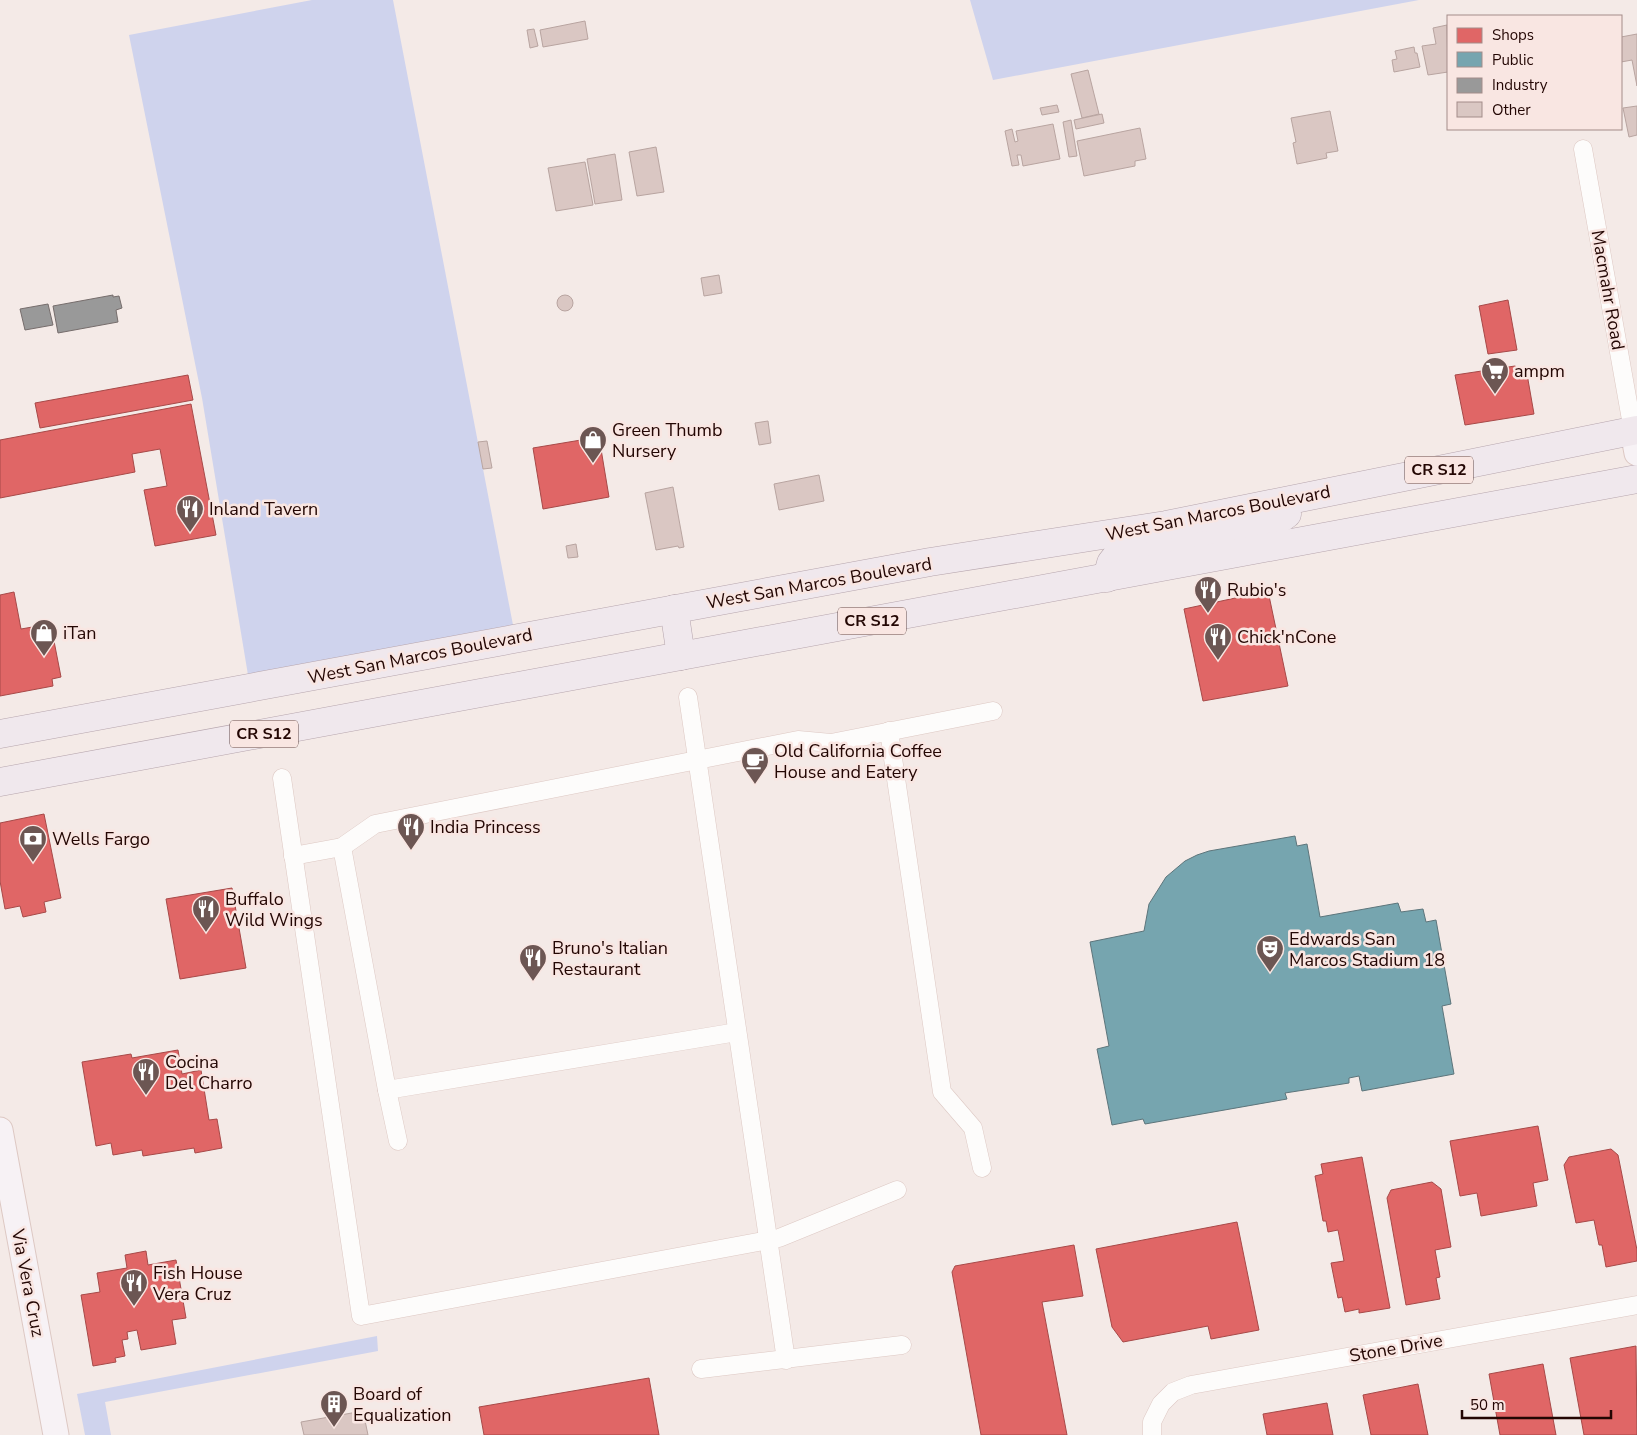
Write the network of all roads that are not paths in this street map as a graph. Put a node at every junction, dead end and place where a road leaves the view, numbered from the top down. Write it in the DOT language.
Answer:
graph roads {
  1 [pos="1583,149"];
  2 [pos="1636,438"];
  3 [pos="1637,479"];
  4 [pos="1313,495"];
  5 [pos="1107,578"];
  6 [pos="674,609"];
  7 [pos="681,656"];
  8 [pos="688,697"];
  9 [pos="993,711"];
  10 [pos="889,731"];
  11 [pos="0,734"];
  12 [pos="697,760"];
  13 [pos="282,778"];
  14 [pos="0,782"];
  15 [pos="342,847"];
  16 [pos="293,856"];
  17 [pos="737,1032"];
  18 [pos="387,1090"];
  19 [pos="0,1130"];
  20 [pos="398,1141"];
  21 [pos="982,1168"];
  22 [pos="5,1186"];
  23 [pos="897,1190"];
  24 [pos="768,1240"];
  25 [pos="1637,1305"];
  26 [pos="902,1345"];
  27 [pos="786,1360"];
  28 [pos="702,1369"];
  29 [pos="56,1435"];
  30 [pos="1152,1435"];
  1 -- 2 [label="street, Macmahr Road"];
  2 -- 4 [label="main road, West San Marcos Boulevard / CR S12"];
  3 -- 5 [label="main road, CR S12"];
  4 -- 5 [label="main road"];
  4 -- 6 [label="main road, West San Marcos Boulevard / CR S12"];
  5 -- 7 [label="main road, CR S12"];
  6 -- 7 [label="main road"];
  6 -- 11 [label="main road, West San Marcos Boulevard / CR S12"];
  7 -- 14 [label="main road, CR S12"];
  8 -- 12 [label="street"];
  9 -- 10 [label="street"];
  10 -- 12 [label="street"];
  10 -- 21 [label="street"];
  12 -- 15 [label="street"];
  12 -- 17 [label="street"];
  13 -- 16 [label="street"];
  15 -- 16 [label="street"];
  15 -- 18 [label="street"];
  16 -- 24 [label="street"];
  17 -- 18 [label="street"];
  17 -- 24 [label="street"];
  18 -- 20 [label="street"];
  19 -- 22 [label="main road, Via Vera Cruz"];
  22 -- 29 [label="main road, Via Vera Cruz"];
  23 -- 24 [label="street"];
  24 -- 27 [label="street"];
  25 -- 30 [label="street, Stone Drive"];
  26 -- 27 [label="street"];
  27 -- 28 [label="street"];
}
